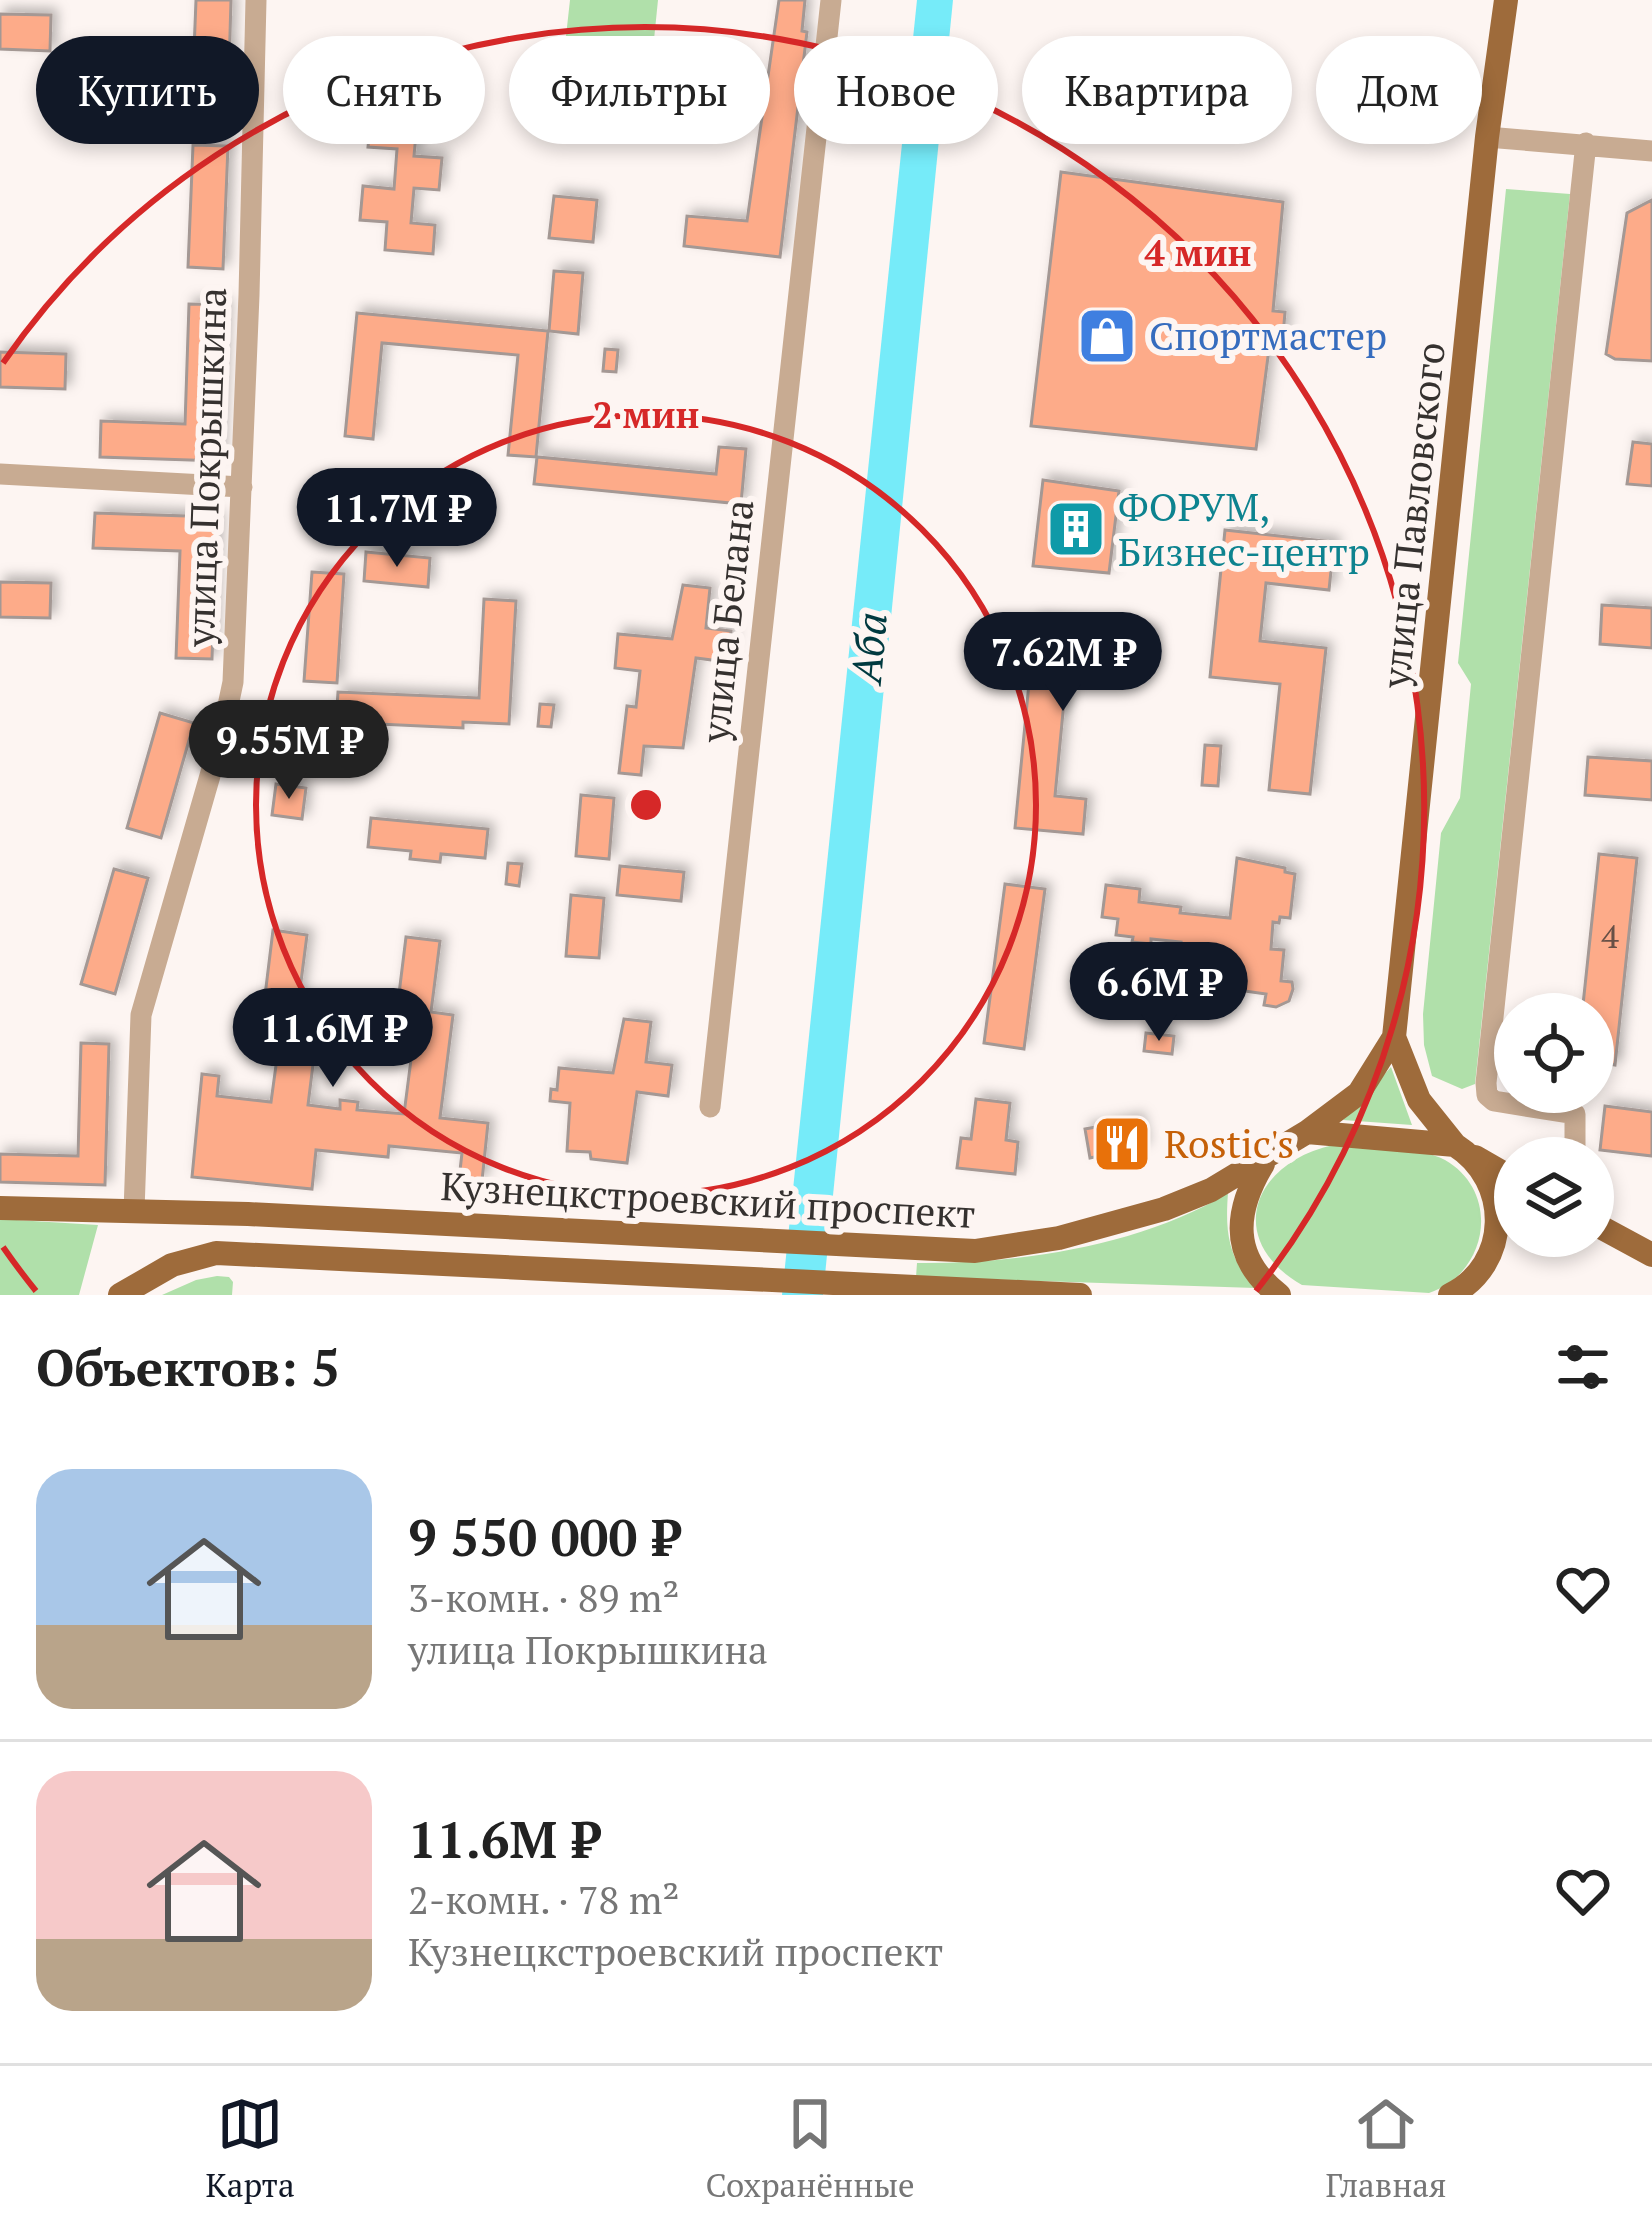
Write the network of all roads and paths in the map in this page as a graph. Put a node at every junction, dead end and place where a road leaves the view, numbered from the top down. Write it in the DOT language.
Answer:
graph roads {
  1 [pos="256,0"];
  2 [pos="831,0"];
  3 [pos="1506,0"];
  4 [pos="1487,136"];
  5 [pos="1586,143"];
  6 [pos="1652,151"];
  7 [pos="0,474"];
  8 [pos="242,487"];
  9 [pos="1394,1037"];
  10 [pos="710,1107"];
  11 [pos="1307,1132"];
  12 [pos="1576,1137"];
  13 [pos="1464,1150"];
  14 [pos="1264,1162"];
  15 [pos="1494,1168"];
  16 [pos="0,1208"];
  17 [pos="134,1211"];
  18 [pos="1614,1234"];
  19 [pos="1652,1255"];
  20 [pos="120,1295"];
  21 [pos="1080,1295"];
  22 [pos="1279,1295"];
  23 [pos="1450,1295"];
  1 -- 8 [label="street, улица Покрышкина"];
  2 -- 10 [label="street, улица Белана"];
  3 -- 4 [label="main road, улица Павловского"];
  4 -- 5 [label="street"];
  4 -- 9 [label="main road, улица Павловского"];
  5 -- 6 [label="street"];
  5 -- 12 [label="street"];
  7 -- 8 [label="street"];
  8 -- 17 [label="street, улица Покрышкина"];
  9 -- 11 [label="main road, улица Павловского"];
  9 -- 13 [label="main road, улица Павловского"];
  11 -- 13 [label="main road"];
  11 -- 14 [label="main road, Кузнецкстроевский проспект"];
  13 -- 15 [label="main road"];
  13 -- 23 [label="main road"];
  14 -- 17 [label="main road, Кузнецкстроевский проспект"];
  14 -- 22 [label="main road"];
  16 -- 17 [label="main road, Кузнецкстроевский проспект"];
  18 -- 19 [label="main road"];
  20 -- 21 [label="main road, Кузнецкстроевский проспект"];
}
